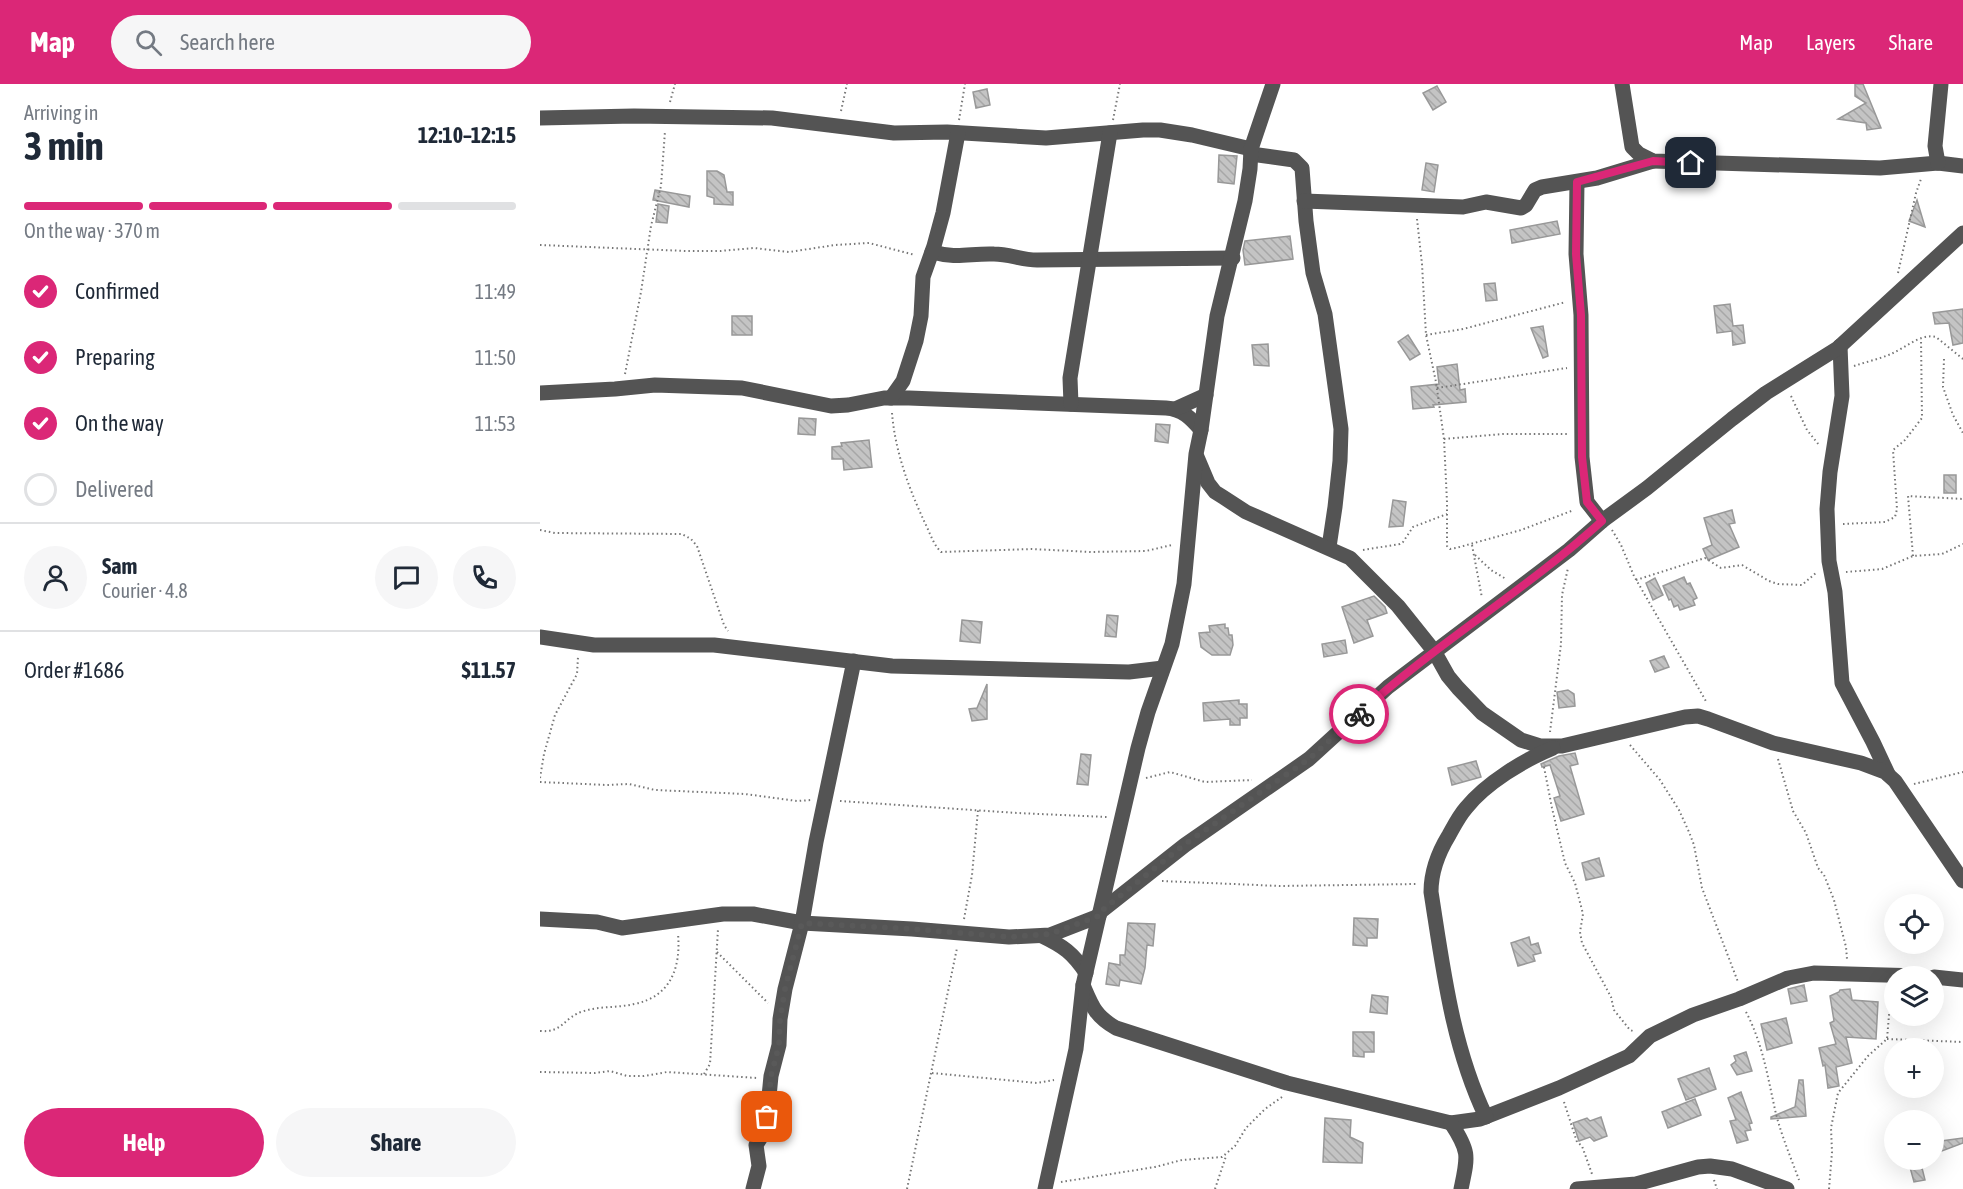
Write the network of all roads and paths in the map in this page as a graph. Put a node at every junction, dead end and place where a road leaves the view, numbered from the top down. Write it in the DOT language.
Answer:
graph roads {
  1 [pos="675,84"];
  2 [pos="847,84"];
  3 [pos="965,84"];
  4 [pos="1120,84"];
  5 [pos="1273,84"];
  6 [pos="1622,84"];
  7 [pos="1941,84"];
  8 [pos="666,116"];
  9 [pos="540,118"];
  10 [pos="837,126"];
  11 [pos="958,133"];
  12 [pos="1110,133"];
  13 [pos="1251,152"];
  14 [pos="1653,161"];
  15 [pos="1931,163"];
  16 [pos="1963,166"];
  17 [pos="1577,182"];
  18 [pos="1304,201"];
  19 [pos="1415,205"];
  20 [pos="1963,233"];
  21 [pos="540,245"];
  22 [pos="648,248"];
  23 [pos="932,252"];
  24 [pos="1233,258"];
  25 [pos="1089,260"];
  26 [pos="1898,273"];
  27 [pos="1580,297"];
  28 [pos="1426,335"];
  29 [pos="1920,339"];
  30 [pos="1840,346"];
  31 [pos="1944,359"];
  32 [pos="1963,359"];
  33 [pos="1842,369"];
  34 [pos="1581,370"];
  35 [pos="1785,382"];
  36 [pos="1437,388"];
  37 [pos="622,389"];
  38 [pos="540,393"];
  39 [pos="1206,395"];
  40 [pos="891,398"];
  41 [pos="1071,404"];
  42 [pos="1175,409"];
  43 [pos="1201,430"];
  44 [pos="1963,433"];
  45 [pos="1582,434"];
  46 [pos="1444,439"];
  47 [pos="1196,454"];
  48 [pos="1832,461"];
  49 [pos="1963,499"];
  50 [pos="1587,502"];
  51 [pos="1447,514"];
  52 [pos="1603,520"];
  53 [pos="1828,525"];
  54 [pos="540,530"];
  55 [pos="1186,542"];
  56 [pos="1472,544"];
  57 [pos="1963,544"];
  58 [pos="1329,547"];
  59 [pos="1360,550"];
  60 [pos="1569,550"];
  61 [pos="1473,553"];
  62 [pos="1913,556"];
  63 [pos="1830,568"];
  64 [pos="1636,580"];
  65 [pos="1522,586"];
  66 [pos="1485,613"];
  67 [pos="540,637"];
  68 [pos="578,642"];
  69 [pos="741,648"];
  70 [pos="1434,651"];
  71 [pos="854,662"];
  72 [pos="1163,668"];
  73 [pos="1718,722"];
  74 [pos="1620,733"];
  75 [pos="1773,742"];
  76 [pos="1548,748"];
  77 [pos="1963,772"];
  78 [pos="1888,774"];
  79 [pos="1131,778"];
  80 [pos="540,780"];
  81 [pos="1255,780"];
  82 [pos="1899,787"];
  83 [pos="825,800"];
  84 [pos="978,810"];
  85 [pos="1122,817"];
  86 [pos="1141,880"];
  87 [pos="1963,881"];
  88 [pos="1431,884"];
  89 [pos="723,914"];
  90 [pos="1099,914"];
  91 [pos="540,919"];
  92 [pos="677,920"];
  93 [pos="802,923"];
  94 [pos="961,933"];
  95 [pos="1042,936"];
  96 [pos="717,952"];
  97 [pos="1848,974"];
  98 [pos="1884,975"];
  99 [pos="1944,978"];
  100 [pos="1084,979"];
  101 [pos="1963,980"];
  102 [pos="1741,998"];
  103 [pos="781,1015"];
  104 [pos="540,1031"];
  105 [pos="1650,1036"];
  106 [pos="1944,1041"];
  107 [pos="1884,1042"];
  108 [pos="1963,1042"];
  109 [pos="540,1072"];
  110 [pos="704,1074"];
  111 [pos="932,1074"];
  112 [pos="1069,1077"];
  113 [pos="771,1079"];
  114 [pos="1299,1086"];
  115 [pos="1559,1088"];
  116 [pos="1486,1117"];
  117 [pos="1451,1123"];
  118 [pos="1226,1156"];
  119 [pos="1045,1187"];
  120 [pos="1605,1188"];
  121 [pos="753,1189"];
  122 [pos="907,1189"];
  123 [pos="1215,1189"];
  124 [pos="1461,1189"];
  125 [pos="1577,1189"];
  126 [pos="1787,1189"];
  127 [pos="1800,1189"];
  128 [pos="1829,1189"];
  1 -- 8 [label="path"];
  2 -- 10 [label="path"];
  3 -- 11 [label="path"];
  4 -- 12 [label="path"];
  5 -- 13 [label="street"];
  6 -- 14 [label="street"];
  7 -- 15 [label="street"];
  8 -- 9 [label="street"];
  8 -- 10 [label="street"];
  8 -- 22 [label="path"];
  10 -- 11 [label="street"];
  11 -- 12 [label="street"];
  11 -- 23 [label="street"];
  12 -- 13 [label="street"];
  12 -- 25 [label="street"];
  13 -- 18 [label="street"];
  13 -- 24 [label="street"];
  14 -- 15 [label="street"];
  14 -- 17 [label="street"];
  15 -- 16 [label="street"];
  15 -- 26 [label="path"];
  17 -- 19 [label="street"];
  17 -- 27 [label="street"];
  18 -- 19 [label="street"];
  18 -- 58 [label="street"];
  19 -- 28 [label="path"];
  20 -- 30 [label="street"];
  21 -- 22 [label="path"];
  22 -- 23 [label="path"];
  22 -- 37 [label="path"];
  23 -- 25 [label="street"];
  23 -- 40 [label="street"];
  24 -- 25 [label="street"];
  24 -- 39 [label="street"];
  25 -- 41 [label="street"];
  27 -- 28 [label="path"];
  27 -- 34 [label="street"];
  28 -- 36 [label="path"];
  29 -- 32 [label="path"];
  29 -- 33 [label="path"];
  29 -- 53 [label="path"];
  30 -- 33 [label="street"];
  30 -- 35 [label="street"];
  31 -- 44 [label="path"];
  33 -- 48 [label="street"];
  34 -- 36 [label="path"];
  34 -- 45 [label="street"];
  35 -- 48 [label="path"];
  35 -- 52 [label="street"];
  36 -- 46 [label="path"];
  37 -- 38 [label="street"];
  37 -- 40 [label="street"];
  39 -- 42 [label="street"];
  39 -- 43 [label="street"];
  40 -- 41 [label="street"];
  40 -- 55 [label="path"];
  41 -- 42 [label="street"];
  42 -- 43 [label="street"];
  43 -- 47 [label="street"];
  45 -- 46 [label="path"];
  45 -- 50 [label="street"];
  46 -- 51 [label="path"];
  47 -- 55 [label="street"];
  47 -- 58 [label="street"];
  48 -- 53 [label="street"];
  49 -- 62 [label="path"];
  50 -- 52 [label="street"];
  50 -- 56 [label="path"];
  51 -- 56 [label="path"];
  51 -- 59 [label="path"];
  52 -- 60 [label="street"];
  52 -- 64 [label="path"];
  53 -- 63 [label="street"];
  54 -- 69 [label="path"];
  55 -- 72 [label="street"];
  56 -- 61 [label="path"];
  57 -- 62 [label="path"];
  58 -- 70 [label="street"];
  60 -- 65 [label="street"];
  60 -- 76 [label="path"];
  61 -- 65 [label="path"];
  61 -- 66 [label="path"];
  62 -- 63 [label="path"];
  63 -- 64 [label="path"];
  63 -- 78 [label="street"];
  64 -- 73 [label="path"];
  65 -- 66 [label="street"];
  66 -- 70 [label="street"];
  67 -- 68 [label="street"];
  68 -- 69 [label="street"];
  68 -- 80 [label="path"];
  69 -- 71 [label="street"];
  70 -- 76 [label="street"];
  70 -- 86 [label="street"];
  71 -- 72 [label="street"];
  71 -- 83 [label="street"];
  72 -- 79 [label="street"];
  73 -- 74 [label="street"];
  73 -- 75 [label="street"];
  74 -- 76 [label="street"];
  74 -- 102 [label="path"];
  75 -- 78 [label="street"];
  75 -- 97 [label="path"];
  76 -- 88 [label="street"];
  76 -- 105 [label="path"];
  77 -- 82 [label="path"];
  78 -- 82 [label="street"];
  79 -- 81 [label="path"];
  79 -- 85 [label="street"];
  80 -- 83 [label="path"];
  82 -- 87 [label="street"];
  83 -- 84 [label="path"];
  83 -- 93 [label="street"];
  84 -- 85 [label="path"];
  84 -- 94 [label="path"];
  85 -- 90 [label="street"];
  86 -- 88 [label="path"];
  86 -- 90 [label="street"];
  88 -- 116 [label="street"];
  89 -- 92 [label="street"];
  89 -- 93 [label="street"];
  89 -- 96 [label="path"];
  90 -- 95 [label="street"];
  90 -- 100 [label="street"];
  91 -- 92 [label="street"];
  92 -- 104 [label="path"];
  93 -- 94 [label="street"];
  93 -- 103 [label="street"];
  94 -- 95 [label="street"];
  94 -- 111 [label="path"];
  95 -- 100 [label="street"];
  96 -- 103 [label="path"];
  96 -- 110 [label="path"];
  97 -- 98 [label="street"];
  97 -- 102 [label="street"];
  99 -- 101 [label="street"];
  100 -- 112 [label="street"];
  100 -- 114 [label="street"];
  102 -- 105 [label="street"];
  102 -- 127 [label="path"];
  103 -- 113 [label="street"];
  105 -- 115 [label="street"];
  106 -- 108 [label="path"];
  107 -- 128 [label="path"];
  109 -- 110 [label="path"];
  110 -- 113 [label="path"];
  111 -- 112 [label="path"];
  111 -- 122 [label="path"];
  112 -- 119 [label="street"];
  113 -- 121 [label="street"];
  114 -- 117 [label="street"];
  114 -- 118 [label="path"];
  115 -- 116 [label="street"];
  115 -- 120 [label="path"];
  116 -- 117 [label="street"];
  117 -- 124 [label="street"];
  118 -- 119 [label="path"];
  118 -- 123 [label="path"];
  120 -- 125 [label="street"];
  120 -- 126 [label="street"];
}
